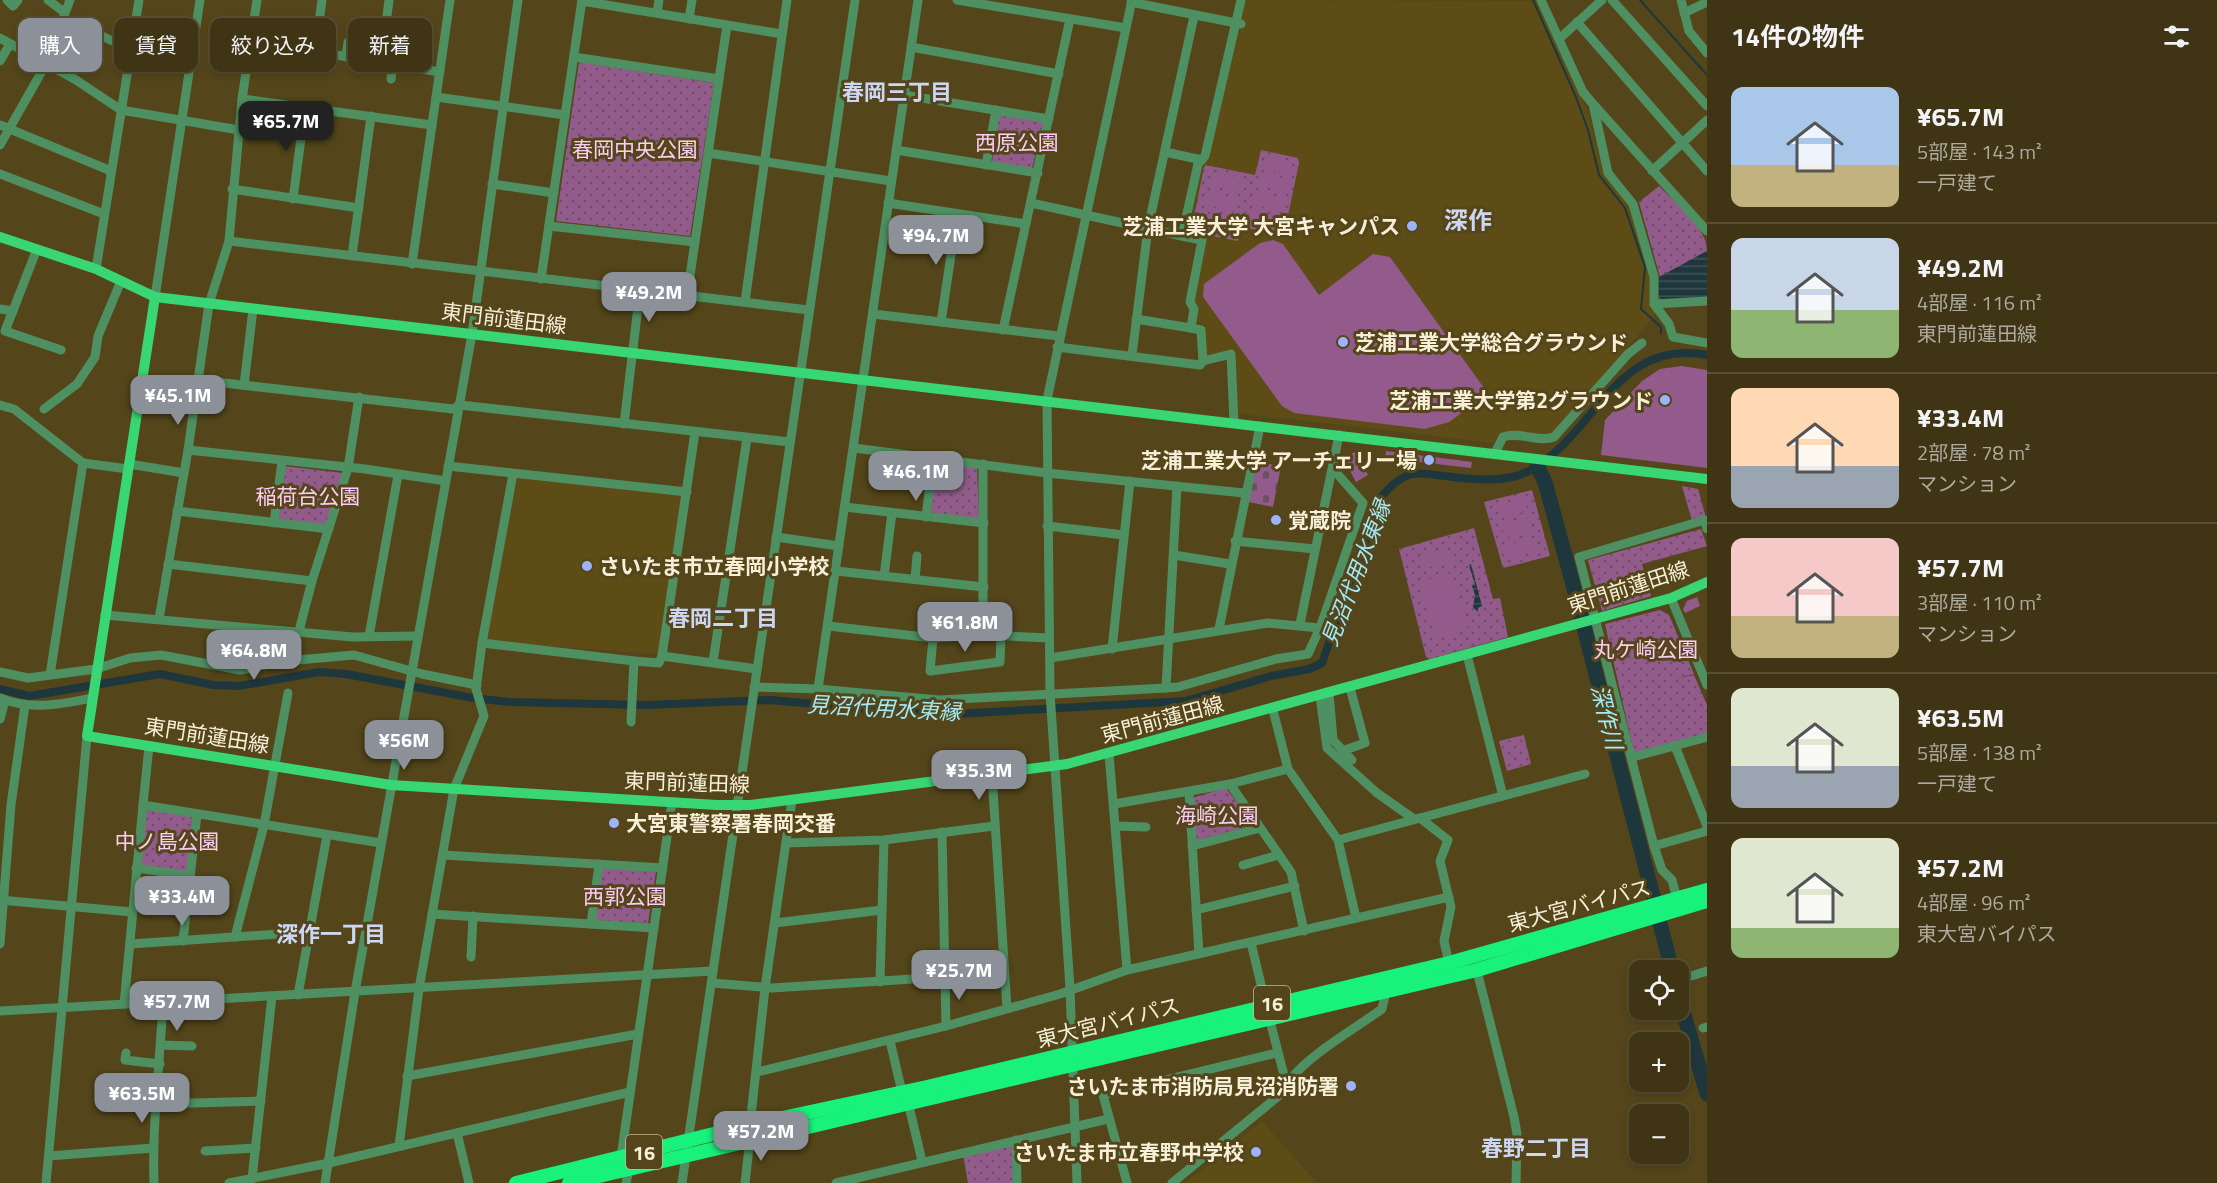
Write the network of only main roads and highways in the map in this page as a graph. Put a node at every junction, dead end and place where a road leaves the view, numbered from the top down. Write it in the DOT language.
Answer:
graph roads {
  1 [pos="0,237"];
  2 [pos="155,297"];
  3 [pos="1707,479"];
  4 [pos="1706,585"];
  5 [pos="1707,890"];
  6 [pos="1707,901"];
  7 [pos="1674,904"];
  8 [pos="1475,963"];
  9 [pos="1267,1011"];
  10 [pos="626,1170"];
  11 [pos="516,1183"];
  12 [pos="569,1183"];
  1 -- 2 [label="main road, 東門前蓮田線"];
  2 -- 3 [label="main road, 東門前蓮田線"];
  2 -- 4 [label="main road, 東門前蓮田線"];
  5 -- 7 [label="highway, 東大宮バイパス / 16"];
  6 -- 7 [label="highway, 東大宮バイパス / 16"];
  7 -- 8 [label="highway, 東大宮バイパス / 16"];
  8 -- 9 [label="highway, 東大宮バイパス / 16"];
  8 -- 9 [label="highway, 東大宮バイパス / 16"];
  9 -- 10 [label="highway, 東大宮バイパス / 16"];
  10 -- 11 [label="highway, 東大宮バイパス / 16"];
  10 -- 12 [label="highway, 東大宮バイパス / 16"];
}
